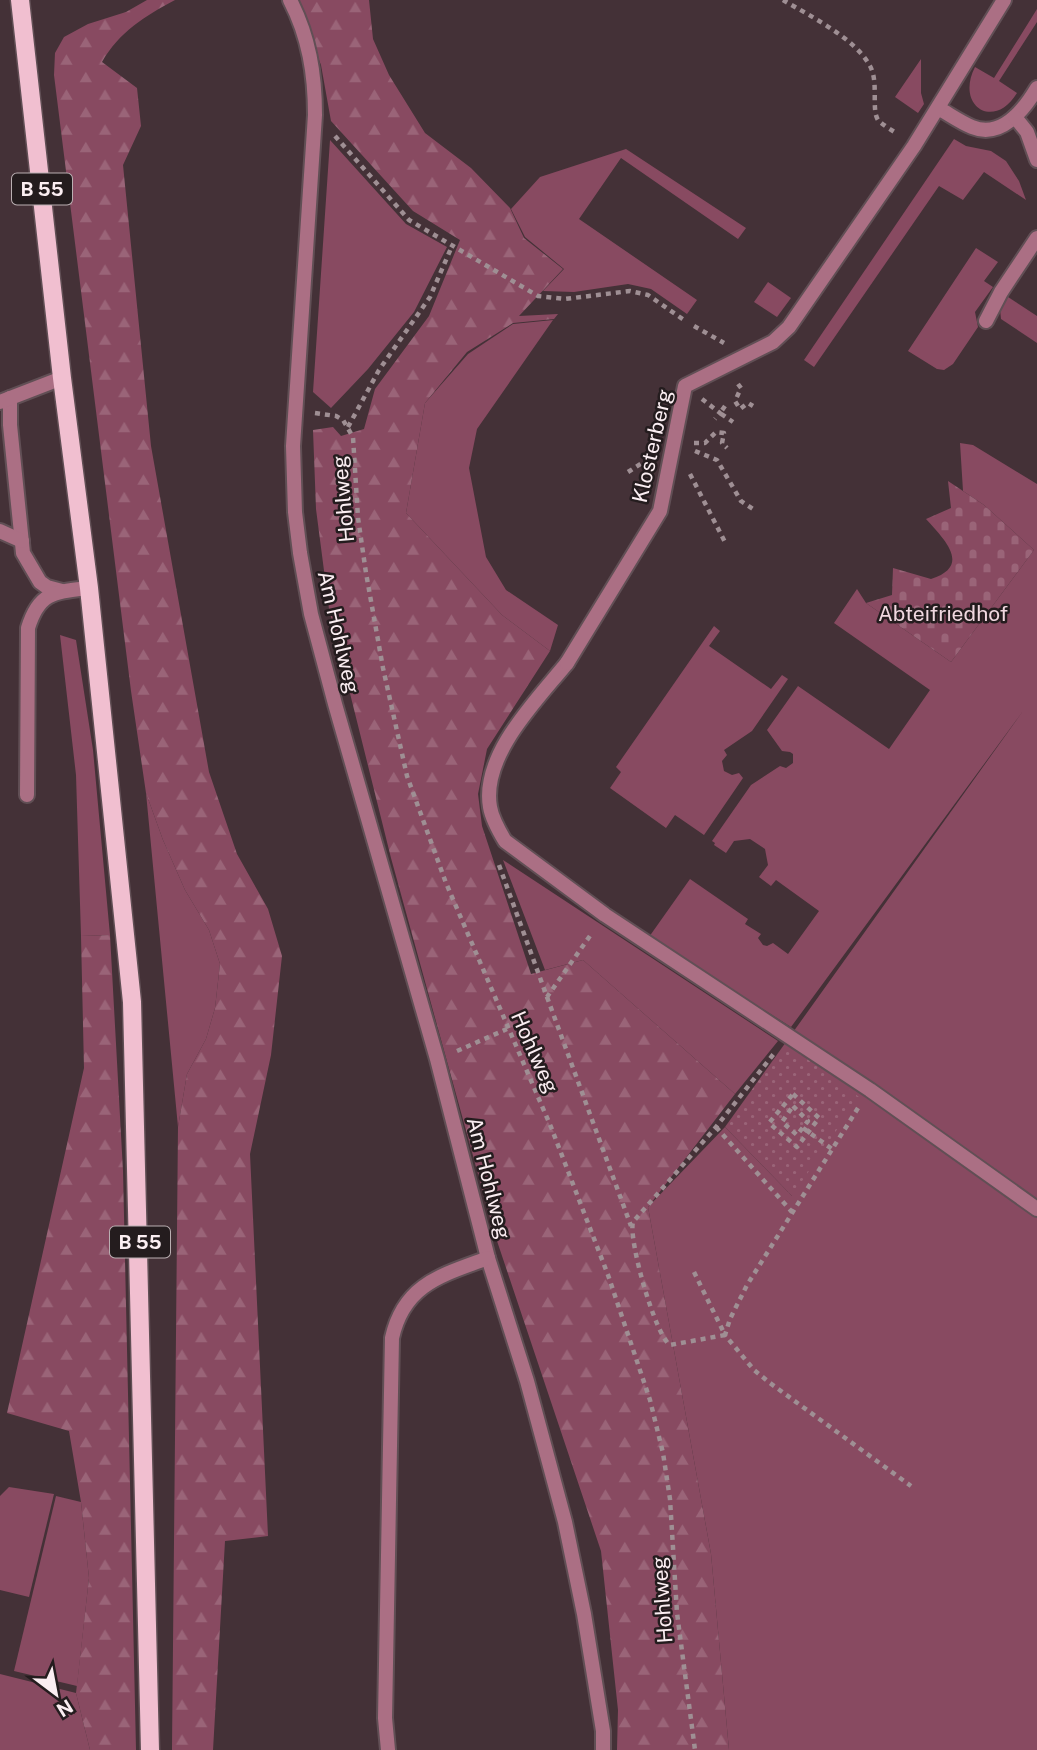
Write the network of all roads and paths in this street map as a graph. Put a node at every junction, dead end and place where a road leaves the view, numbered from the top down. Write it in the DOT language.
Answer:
graph roads {
  1 [pos="20,0"];
  2 [pos="290,0"];
  3 [pos="783,0"];
  4 [pos="1004,0"];
  5 [pos="1037,88"];
  6 [pos="938,108"];
  7 [pos="315,115"];
  8 [pos="1015,117"];
  9 [pos="914,146"];
  10 [pos="1037,160"];
  11 [pos="1037,238"];
  12 [pos="452,246"];
  13 [pos="684,320"];
  14 [pos="986,321"];
  15 [pos="694,326"];
  16 [pos="745,356"];
  17 [pos="62,378"];
  18 [pos="741,387"];
  19 [pos="5,400"];
  20 [pos="725,406"];
  21 [pos="753,406"];
  22 [pos="294,409"];
  23 [pos="733,422"];
  24 [pos="348,428"];
  25 [pos="5,429"];
  26 [pos="705,443"];
  27 [pos="727,447"];
  28 [pos="717,460"];
  29 [pos="706,506"];
  30 [pos="753,509"];
  31 [pos="0,531"];
  32 [pos="22,541"];
  33 [pos="726,544"];
  34 [pos="89,588"];
  35 [pos="62,591"];
  36 [pos="27,795"];
  37 [pos="497,826"];
  38 [pos="605,915"];
  39 [pos="547,997"];
  40 [pos="508,1029"];
  41 [pos="788,1036"];
  42 [pos="466,1047"];
  43 [pos="870,1090"];
  44 [pos="807,1107"];
  45 [pos="781,1108"];
  46 [pos="787,1114"];
  47 [pos="801,1114"];
  48 [pos="716,1127"];
  49 [pos="789,1128"];
  50 [pos="803,1128"];
  51 [pos="811,1134"];
  52 [pos="783,1136"];
  53 [pos="832,1149"];
  54 [pos="1037,1209"];
  55 [pos="792,1212"];
  56 [pos="631,1227"];
  57 [pos="488,1258"];
  58 [pos="694,1272"];
  59 [pos="725,1335"];
  60 [pos="911,1486"];
  61 [pos="150,1750"];
  62 [pos="388,1750"];
  63 [pos="603,1750"];
  64 [pos="695,1750"];
  1 -- 17 [label="main road, B 55"];
  2 -- 7 [label="street, Am Hohlweg"];
  3 -- 9 [label="path"];
  4 -- 6 [label="street, Klosterberg"];
  5 -- 8 [label="street"];
  6 -- 8 [label="street"];
  6 -- 9 [label="street, Klosterberg"];
  7 -- 12 [label="path"];
  7 -- 22 [label="street, Am Hohlweg"];
  8 -- 10 [label="street"];
  9 -- 16 [label="street, Klosterberg"];
  11 -- 14 [label="street"];
  12 -- 13 [label="path"];
  12 -- 24 [label="path"];
  15 -- 16 [label="path"];
  16 -- 37 [label="street, Klosterberg"];
  17 -- 19 [label="street"];
  17 -- 34 [label="main road, B 55"];
  18 -- 21 [label="path"];
  19 -- 25 [label="street"];
  20 -- 23 [label="path"];
  22 -- 24 [label="path, Hohlweg"];
  22 -- 57 [label="street, Am Hohlweg"];
  24 -- 40 [label="path, Hohlweg"];
  25 -- 32 [label="street"];
  26 -- 27 [label="path"];
  28 -- 30 [label="path"];
  29 -- 33 [label="path"];
  31 -- 32 [label="street"];
  32 -- 35 [label="street"];
  34 -- 35 [label="street"];
  34 -- 61 [label="main road, B 55"];
  35 -- 36 [label="street"];
  37 -- 38 [label="street"];
  37 -- 39 [label="path"];
  38 -- 39 [label="path"];
  38 -- 41 [label="street"];
  39 -- 56 [label="path"];
  40 -- 42 [label="path"];
  40 -- 64 [label="path, Hohlweg"];
  41 -- 43 [label="street"];
  41 -- 48 [label="path"];
  43 -- 53 [label="path"];
  43 -- 54 [label="street"];
  44 -- 45 [label="path"];
  44 -- 47 [label="path"];
  44 -- 51 [label="path"];
  45 -- 46 [label="path"];
  45 -- 52 [label="path"];
  46 -- 47 [label="path"];
  46 -- 49 [label="path"];
  47 -- 50 [label="path"];
  48 -- 55 [label="path"];
  48 -- 56 [label="path"];
  49 -- 50 [label="path"];
  49 -- 52 [label="path"];
  50 -- 51 [label="path"];
  51 -- 52 [label="path"];
  51 -- 53 [label="path"];
  53 -- 55 [label="path"];
  55 -- 59 [label="path"];
  56 -- 59 [label="path"];
  57 -- 62 [label="street, Am Hohlweg"];
  57 -- 63 [label="street, Am Hohlweg"];
  58 -- 59 [label="path"];
  59 -- 60 [label="path"];
}
